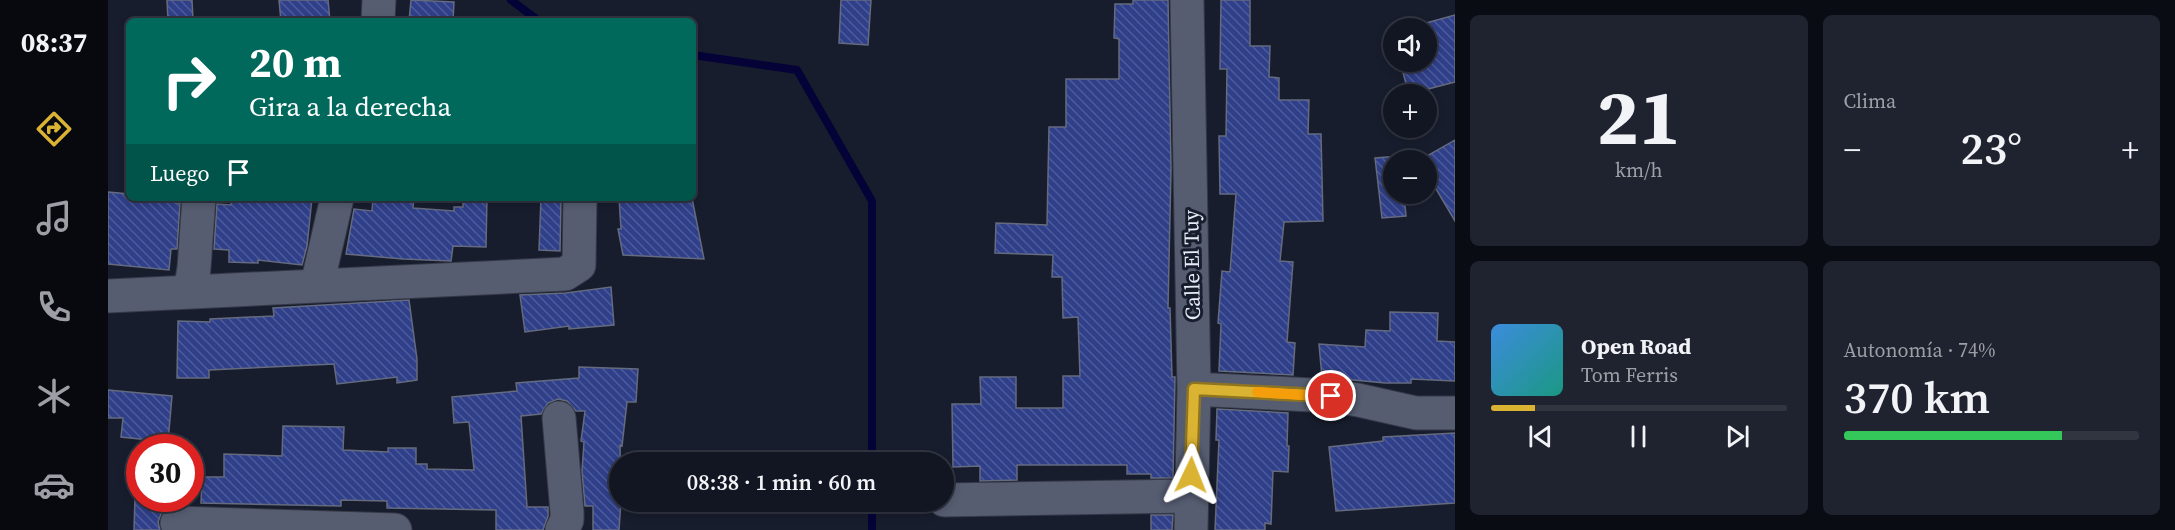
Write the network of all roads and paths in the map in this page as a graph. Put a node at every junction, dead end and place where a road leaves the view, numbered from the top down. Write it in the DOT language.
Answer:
graph roads {
  1 [pos="379,0"];
  2 [pos="1187,0"];
  3 [pos="378,18"];
  4 [pos="198,201"];
  5 [pos="336,201"];
  6 [pos="580,201"];
  7 [pos="317,285"];
  8 [pos="190,292"];
  9 [pos="108,296"];
  10 [pos="1194,389"];
  11 [pos="1455,413"];
  12 [pos="560,418"];
  13 [pos="1190,496"];
  14 [pos="954,500"];
  15 [pos="177,523"];
  16 [pos="395,530"];
  17 [pos="562,530"];
  18 [pos="1191,530"];
  1 -- 3 [label="street"];
  2 -- 10 [label="street, Calle El Tuy"];
  4 -- 8 [label="street"];
  5 -- 7 [label="street"];
  6 -- 7 [label="street"];
  7 -- 8 [label="street"];
  8 -- 9 [label="street"];
  10 -- 11 [label="street"];
  10 -- 13 [label="street, Calle El Tuy"];
  12 -- 17 [label="street"];
  13 -- 14 [label="street"];
  13 -- 18 [label="street, Calle El Tuy"];
  15 -- 16 [label="street"];
}
